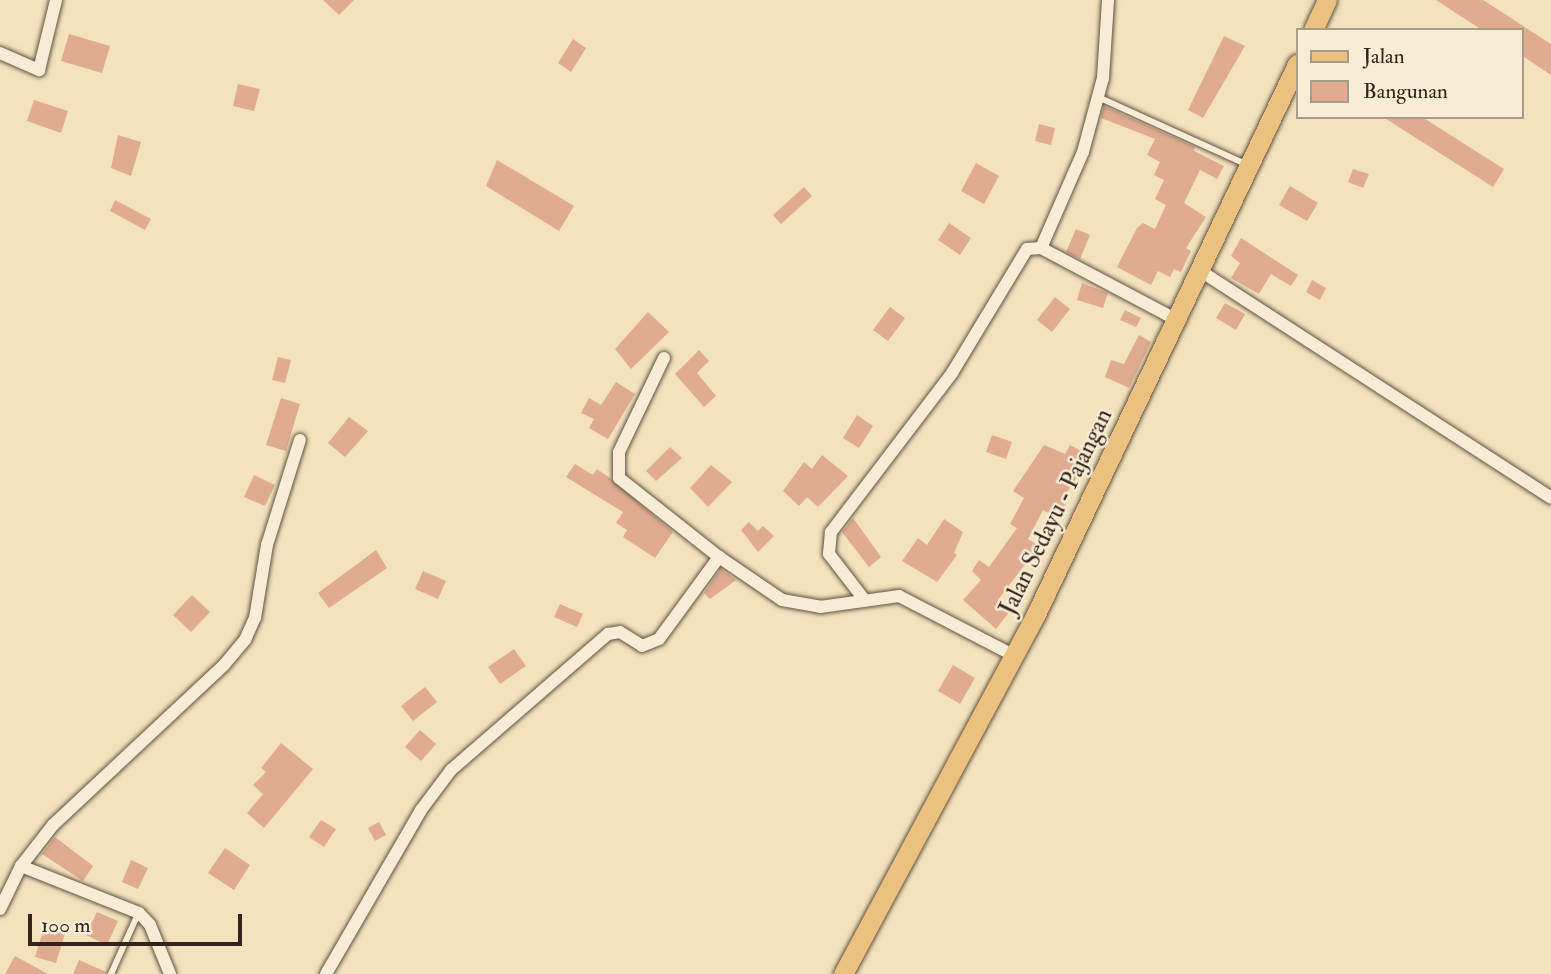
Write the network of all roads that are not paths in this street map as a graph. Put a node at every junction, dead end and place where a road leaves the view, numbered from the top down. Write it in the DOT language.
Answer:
graph roads {
  1 [pos="56,0"];
  2 [pos="1108,0"];
  3 [pos="1327,0"];
  4 [pos="1314,28"];
  5 [pos="0,52"];
  6 [pos="1296,66"];
  7 [pos="1098,96"];
  8 [pos="1249,166"];
  9 [pos="1041,248"];
  10 [pos="1199,270"];
  11 [pos="1175,319"];
  12 [pos="664,358"];
  13 [pos="300,440"];
  14 [pos="1551,498"];
  15 [pos="719,557"];
  16 [pos="863,598"];
  17 [pos="1013,655"];
  18 [pos="21,866"];
  19 [pos="0,909"];
  20 [pos="139,913"];
  21 [pos="111,974"];
  22 [pos="170,974"];
  23 [pos="326,974"];
  24 [pos="843,974"];
  1 -- 5 [label="street"];
  2 -- 7 [label="street"];
  3 -- 4 [label="main road"];
  6 -- 8 [label="main road, Jalan Sedayu - Pajangan"];
  7 -- 8 [label="lane"];
  7 -- 9 [label="street"];
  8 -- 10 [label="main road, Jalan Sedayu - Pajangan"];
  9 -- 11 [label="street"];
  9 -- 16 [label="street"];
  10 -- 11 [label="main road, Jalan Sedayu - Pajangan"];
  10 -- 14 [label="street"];
  11 -- 17 [label="main road, Jalan Sedayu - Pajangan"];
  12 -- 15 [label="street"];
  13 -- 18 [label="street"];
  15 -- 16 [label="street"];
  15 -- 23 [label="street"];
  16 -- 17 [label="street"];
  17 -- 24 [label="main road, Jalan Sedayu - Pajangan"];
  18 -- 19 [label="street"];
  18 -- 20 [label="street"];
  20 -- 21 [label="lane"];
  20 -- 22 [label="street"];
}
